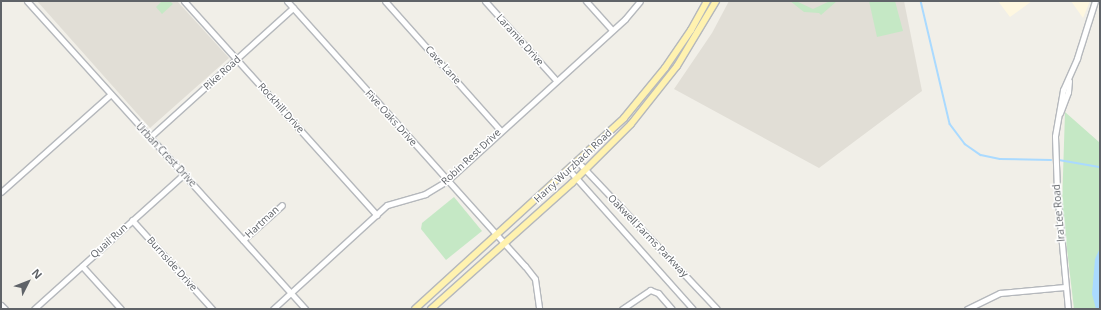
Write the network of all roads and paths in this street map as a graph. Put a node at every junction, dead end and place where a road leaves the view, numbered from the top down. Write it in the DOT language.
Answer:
graph roads {
  1 [pos="28,1"];
  2 [pos="184,1"];
  3 [pos="287,1"];
  4 [pos="385,1"];
  5 [pos="485,1"];
  6 [pos="586,1"];
  7 [pos="640,1"];
  8 [pos="707,1"];
  9 [pos="716,1"];
  10 [pos="1095,1"];
  11 [pos="293,8"];
  12 [pos="612,30"];
  13 [pos="680,47"];
  14 [pos="686,52"];
  15 [pos="237,59"];
  16 [pos="556,80"];
  17 [pos="111,94"];
  18 [pos="636,105"];
  19 [pos="643,110"];
  20 [pos="624,118"];
  21 [pos="631,124"];
  22 [pos="500,130"];
  23 [pos="150,137"];
  24 [pos="578,162"];
  25 [pos="570,170"];
  26 [pos="586,171"];
  27 [pos="184,174"];
  28 [pos="577,179"];
  29 [pos="447,181"];
  30 [pos="1,192"];
  31 [pos="282,204"];
  32 [pos="377,215"];
  33 [pos="132,220"];
  34 [pos="497,234"];
  35 [pos="243,240"];
  36 [pos="505,244"];
  37 [pos="82,266"];
  38 [pos="1065,287"];
  39 [pos="291,293"];
  40 [pos="1,305"];
  41 [pos="5,309"];
  42 [pos="34,309"];
  43 [pos="121,309"];
  44 [pos="212,309"];
  45 [pos="273,309"];
  46 [pos="305,309"];
  47 [pos="415,309"];
  48 [pos="431,309"];
  49 [pos="539,309"];
  50 [pos="622,309"];
  51 [pos="672,309"];
  52 [pos="693,309"];
  53 [pos="717,309"];
  54 [pos="968,309"];
  55 [pos="1068,309"];
  1 -- 17 [label="street, Urban Crest Drive"];
  2 -- 15 [label="street, Rockhill Drive"];
  3 -- 11 [label="street, Five Oaks Drive"];
  4 -- 22 [label="street, Cave Lane"];
  5 -- 16 [label="street, Laramie Drive"];
  6 -- 12 [label="street"];
  7 -- 12 [label="street, Robin Rest Drive"];
  8 -- 13 [label="main road, Harry Wurzbach Road"];
  9 -- 14 [label="main road, Harry Wurzbach Road"];
  10 -- 38 [label="street, Ira Lee Road"];
  11 -- 15 [label="street, Pike Road"];
  11 -- 29 [label="street, Five Oaks Drive"];
  12 -- 16 [label="street, Robin Rest Drive"];
  13 -- 14 [label="street"];
  13 -- 18 [label="main road, Harry Wurzbach Road"];
  14 -- 19 [label="main road, Harry Wurzbach Road"];
  15 -- 23 [label="street, Pike Road"];
  15 -- 32 [label="street, Rockhill Drive"];
  16 -- 22 [label="street, Robin Rest Drive"];
  17 -- 23 [label="street, Urban Crest Drive"];
  17 -- 30 [label="street"];
  18 -- 19 [label="street"];
  18 -- 20 [label="main road, Harry Wurzbach Road"];
  19 -- 21 [label="main road, Harry Wurzbach Road"];
  20 -- 21 [label="street"];
  20 -- 24 [label="main road, Harry Wurzbach Road"];
  21 -- 26 [label="main road, Harry Wurzbach Road"];
  22 -- 29 [label="street, Robin Rest Drive"];
  23 -- 27 [label="street, Urban Crest Drive"];
  24 -- 25 [label="main road, Harry Wurzbach Road"];
  24 -- 26 [label="street, Oakwell Farms Parkway"];
  25 -- 28 [label="street, Oakwell Farms Parkway"];
  25 -- 34 [label="main road, Harry Wurzbach Road"];
  26 -- 28 [label="main road, Harry Wurzbach Road"];
  26 -- 53 [label="street, Oakwell Farms Parkway"];
  27 -- 33 [label="street, Quail Run"];
  27 -- 35 [label="street, Urban Crest Drive"];
  28 -- 36 [label="main road, Harry Wurzbach Road"];
  28 -- 52 [label="street, Oakwell Farms Parkway"];
  29 -- 32 [label="street, Robin Rest Drive"];
  29 -- 34 [label="street, Five Oaks Drive"];
  31 -- 35 [label="street, Hartman"];
  32 -- 39 [label="street, Robin Rest Drive"];
  33 -- 37 [label="street, Quail Run"];
  33 -- 44 [label="street, Burnside Drive"];
  34 -- 36 [label="street, Five Oaks Drive"];
  34 -- 47 [label="main road, Harry Wurzbach Road"];
  35 -- 39 [label="street, Urban Crest Drive"];
  36 -- 48 [label="main road, Harry Wurzbach Road"];
  36 -- 49 [label="street, Five Oaks Drive"];
  37 -- 42 [label="street, Quail Run"];
  37 -- 43 [label="street"];
  38 -- 54 [label="street"];
  38 -- 55 [label="street, Ira Lee Road"];
  39 -- 45 [label="street, Robin Rest Drive"];
  39 -- 46 [label="street, Urban Crest Drive"];
  40 -- 41 [label="street"];
  50 -- 51 [label="street"];
}
